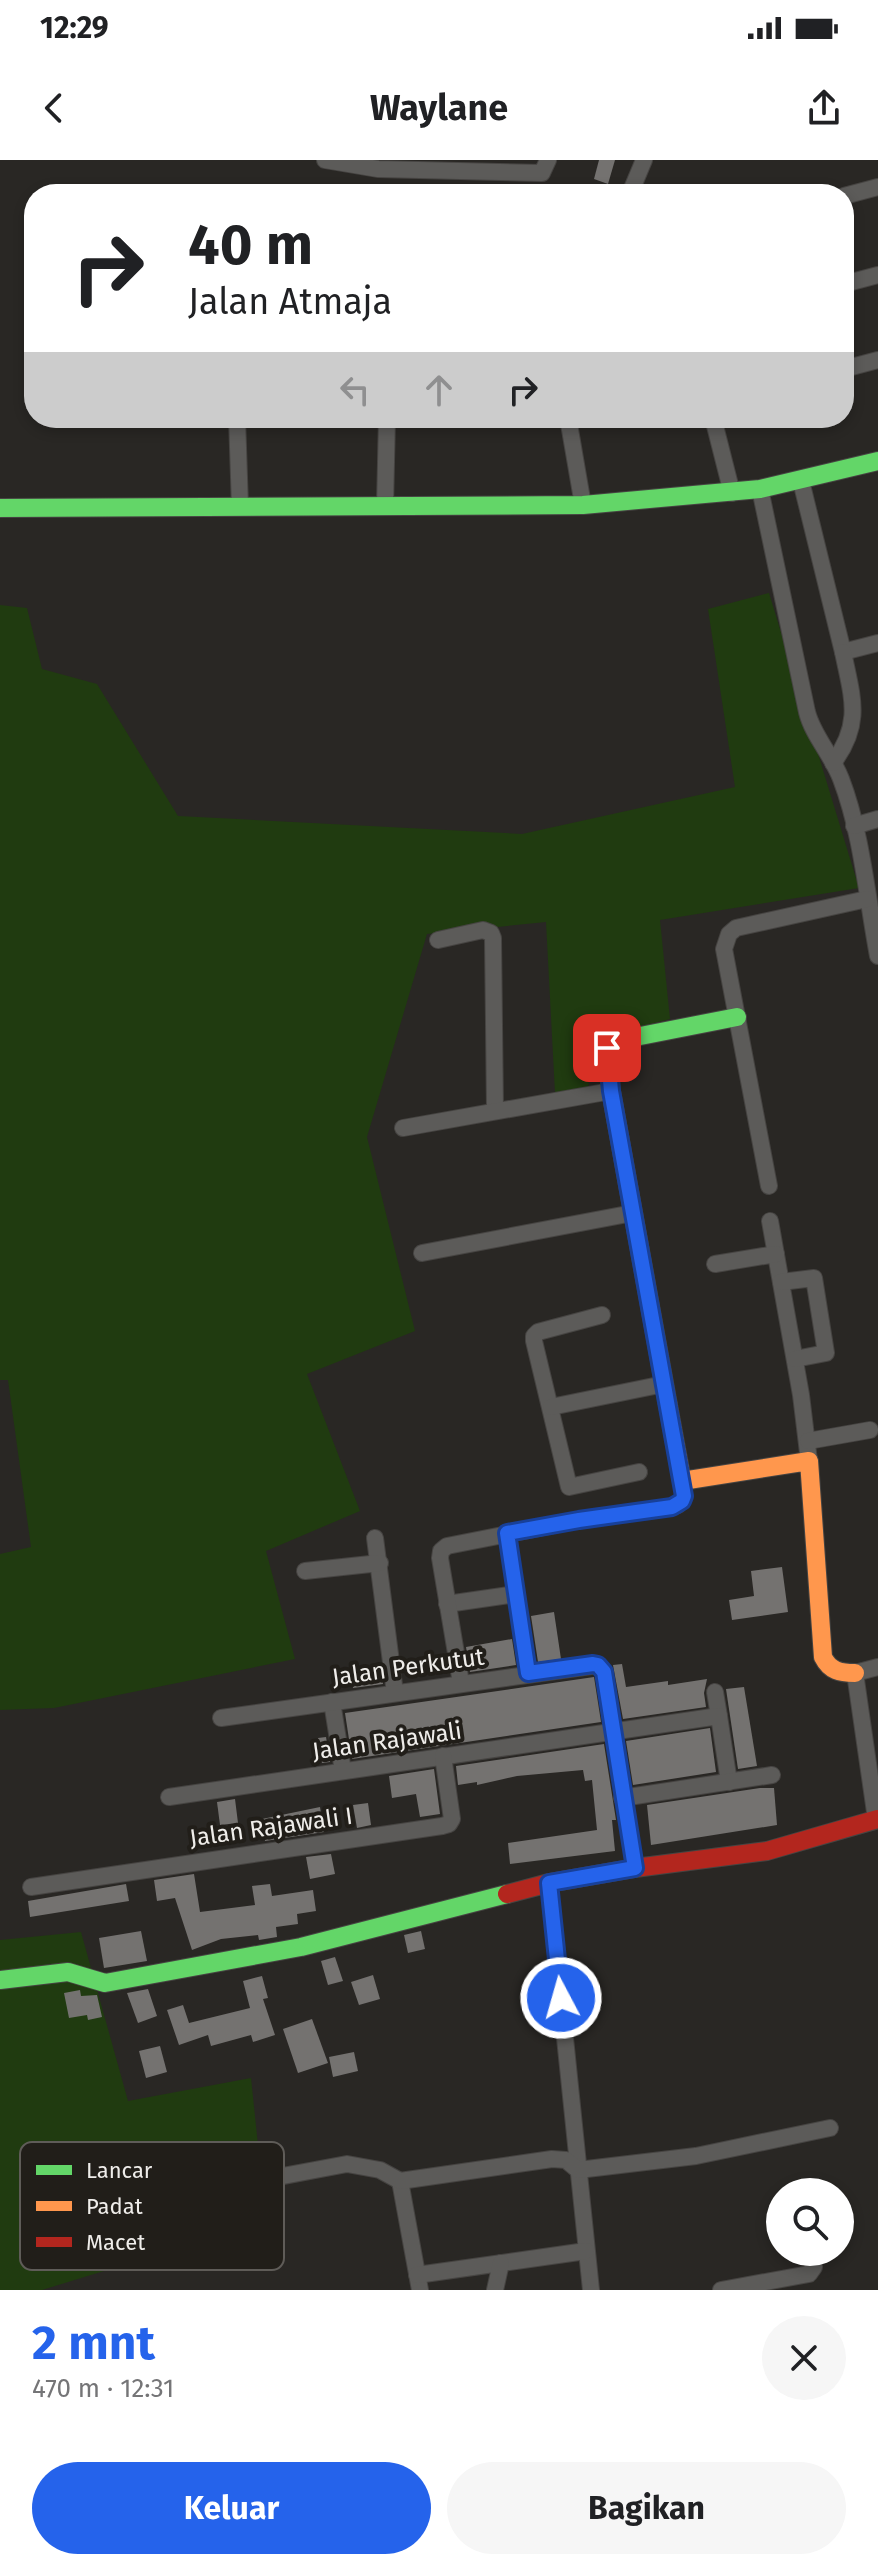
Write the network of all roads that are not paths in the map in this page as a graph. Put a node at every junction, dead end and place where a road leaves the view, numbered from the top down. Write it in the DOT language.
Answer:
graph roads {
  1 [pos="326,160"];
  2 [pos="548,160"];
  3 [pos="644,160"];
  4 [pos="399,165"];
  5 [pos="473,166"];
  6 [pos="634,184"];
  7 [pos="878,187"];
  8 [pos="854,193"];
  9 [pos="878,275"];
  10 [pos="854,281"];
  11 [pos="878,360"];
  12 [pos="854,366"];
  13 [pos="237,428"];
  14 [pos="387,428"];
  15 [pos="570,428"];
  16 [pos="716,428"];
  17 [pos="878,461"];
  18 [pos="801,481"];
  19 [pos="760,489"];
  20 [pos="732,493"];
  21 [pos="583,505"];
  22 [pos="385,506"];
  23 [pos="240,507"];
  24 [pos="0,508"];
  25 [pos="878,643"];
  26 [pos="843,652"];
  27 [pos="833,763"];
  28 [pos="878,819"];
  29 [pos="854,826"];
  30 [pos="867,899"];
  31 [pos="875,920"];
  32 [pos="438,940"];
  33 [pos="878,956"];
  34 [pos="737,1017"];
  35 [pos="611,1091"];
  36 [pos="495,1111"];
  37 [pos="403,1128"];
  38 [pos="769,1186"];
  39 [pos="633,1213"];
  40 [pos="770,1221"];
  41 [pos="422,1253"];
  42 [pos="776,1254"];
  43 [pos="715,1264"];
  44 [pos="781,1282"];
  45 [pos="602,1315"];
  46 [pos="795,1359"];
  47 [pos="664,1384"];
  48 [pos="551,1407"];
  49 [pos="870,1430"];
  50 [pos="808,1441"];
  51 [pos="809,1461"];
  52 [pos="639,1472"];
  53 [pos="682,1481"];
  54 [pos="507,1533"];
  55 [pos="375,1538"];
  56 [pos="380,1563"];
  57 [pos="305,1571"];
  58 [pos="516,1594"];
  59 [pos="447,1604"];
  60 [pos="878,1667"];
  61 [pos="528,1673"];
  62 [pos="855,1673"];
  63 [pos="461,1683"];
  64 [pos="715,1692"];
  65 [pos="395,1693"];
  66 [pos="332,1702"];
  67 [pos="719,1716"];
  68 [pos="221,1718"];
  69 [pos="612,1732"];
  70 [pos="443,1756"];
  71 [pos="343,1771"];
  72 [pos="772,1775"];
  73 [pos="729,1782"];
  74 [pos="169,1797"];
  75 [pos="622,1798"];
  76 [pos="877,1819"];
  77 [pos="635,1868"];
  78 [pos="549,1883"];
  79 [pos="31,1887"];
  80 [pos="0,1980"];
  81 [pos="830,2128"];
  82 [pos="578,2170"];
  83 [pos="284,2176"];
  84 [pos="400,2181"];
  85 [pos="586,2251"];
  86 [pos="501,2263"];
  87 [pos="814,2266"];
  88 [pos="418,2282"];
  89 [pos="495,2290"];
  90 [pos="591,2290"];
  91 [pos="721,2290"];
  1 -- 4 [label="street"];
  2 -- 5 [label="street"];
  3 -- 6 [label="street"];
  4 -- 5 [label="street"];
  7 -- 8 [label="street"];
  9 -- 10 [label="street"];
  11 -- 12 [label="street"];
  13 -- 23 [label="street"];
  14 -- 22 [label="street"];
  15 -- 21 [label="street"];
  16 -- 20 [label="street"];
  17 -- 18 [label="street"];
  18 -- 19 [label="street"];
  18 -- 26 [label="street"];
  19 -- 20 [label="street"];
  19 -- 27 [label="street"];
  20 -- 21 [label="street"];
  21 -- 22 [label="street"];
  22 -- 23 [label="street"];
  23 -- 24 [label="street"];
  25 -- 26 [label="street"];
  26 -- 27 [label="street"];
  27 -- 29 [label="street"];
  28 -- 29 [label="street"];
  29 -- 30 [label="street"];
  30 -- 31 [label="street"];
  30 -- 34 [label="street"];
  31 -- 33 [label="street"];
  32 -- 36 [label="street"];
  34 -- 35 [label="street"];
  34 -- 38 [label="street"];
  35 -- 36 [label="street"];
  35 -- 39 [label="street"];
  36 -- 37 [label="street"];
  39 -- 41 [label="street"];
  39 -- 47 [label="street"];
  40 -- 42 [label="street"];
  42 -- 43 [label="street"];
  42 -- 44 [label="street"];
  44 -- 46 [label="street"];
  44 -- 46 [label="street"];
  45 -- 48 [label="street"];
  46 -- 50 [label="street"];
  47 -- 48 [label="street"];
  47 -- 53 [label="street"];
  48 -- 52 [label="street"];
  49 -- 50 [label="street"];
  50 -- 51 [label="street"];
  51 -- 53 [label="street"];
  51 -- 62 [label="street"];
  53 -- 54 [label="street"];
  54 -- 58 [label="street"];
  54 -- 59 [label="street"];
  55 -- 56 [label="street"];
  56 -- 57 [label="street"];
  56 -- 65 [label="street"];
  58 -- 59 [label="street"];
  58 -- 61 [label="street"];
  59 -- 63 [label="street"];
  60 -- 62 [label="street"];
  61 -- 63 [label="street, Jalan Perkutut"];
  61 -- 69 [label="street, Jalan Perkutut"];
  62 -- 76 [label="street"];
  63 -- 65 [label="street, Jalan Perkutut"];
  64 -- 67 [label="street"];
  65 -- 66 [label="street, Jalan Perkutut"];
  66 -- 68 [label="street, Jalan Perkutut"];
  66 -- 71 [label="street"];
  67 -- 69 [label="street, Jalan Rajawali"];
  67 -- 73 [label="street"];
  69 -- 70 [label="street, Jalan Rajawali"];
  69 -- 75 [label="street"];
  70 -- 71 [label="street, Jalan Rajawali"];
  70 -- 79 [label="street, Jalan Rajawali I"];
  71 -- 74 [label="street, Jalan Rajawali"];
  72 -- 73 [label="street"];
  73 -- 75 [label="street"];
  75 -- 77 [label="street"];
  76 -- 77 [label="street"];
  77 -- 78 [label="street"];
  78 -- 80 [label="street"];
  78 -- 82 [label="street"];
  81 -- 82 [label="street"];
  82 -- 84 [label="street"];
  82 -- 85 [label="street"];
  83 -- 84 [label="street"];
  84 -- 88 [label="street"];
  85 -- 86 [label="street"];
  85 -- 90 [label="street"];
  86 -- 88 [label="street"];
  86 -- 89 [label="street"];
  87 -- 91 [label="street"];
}
